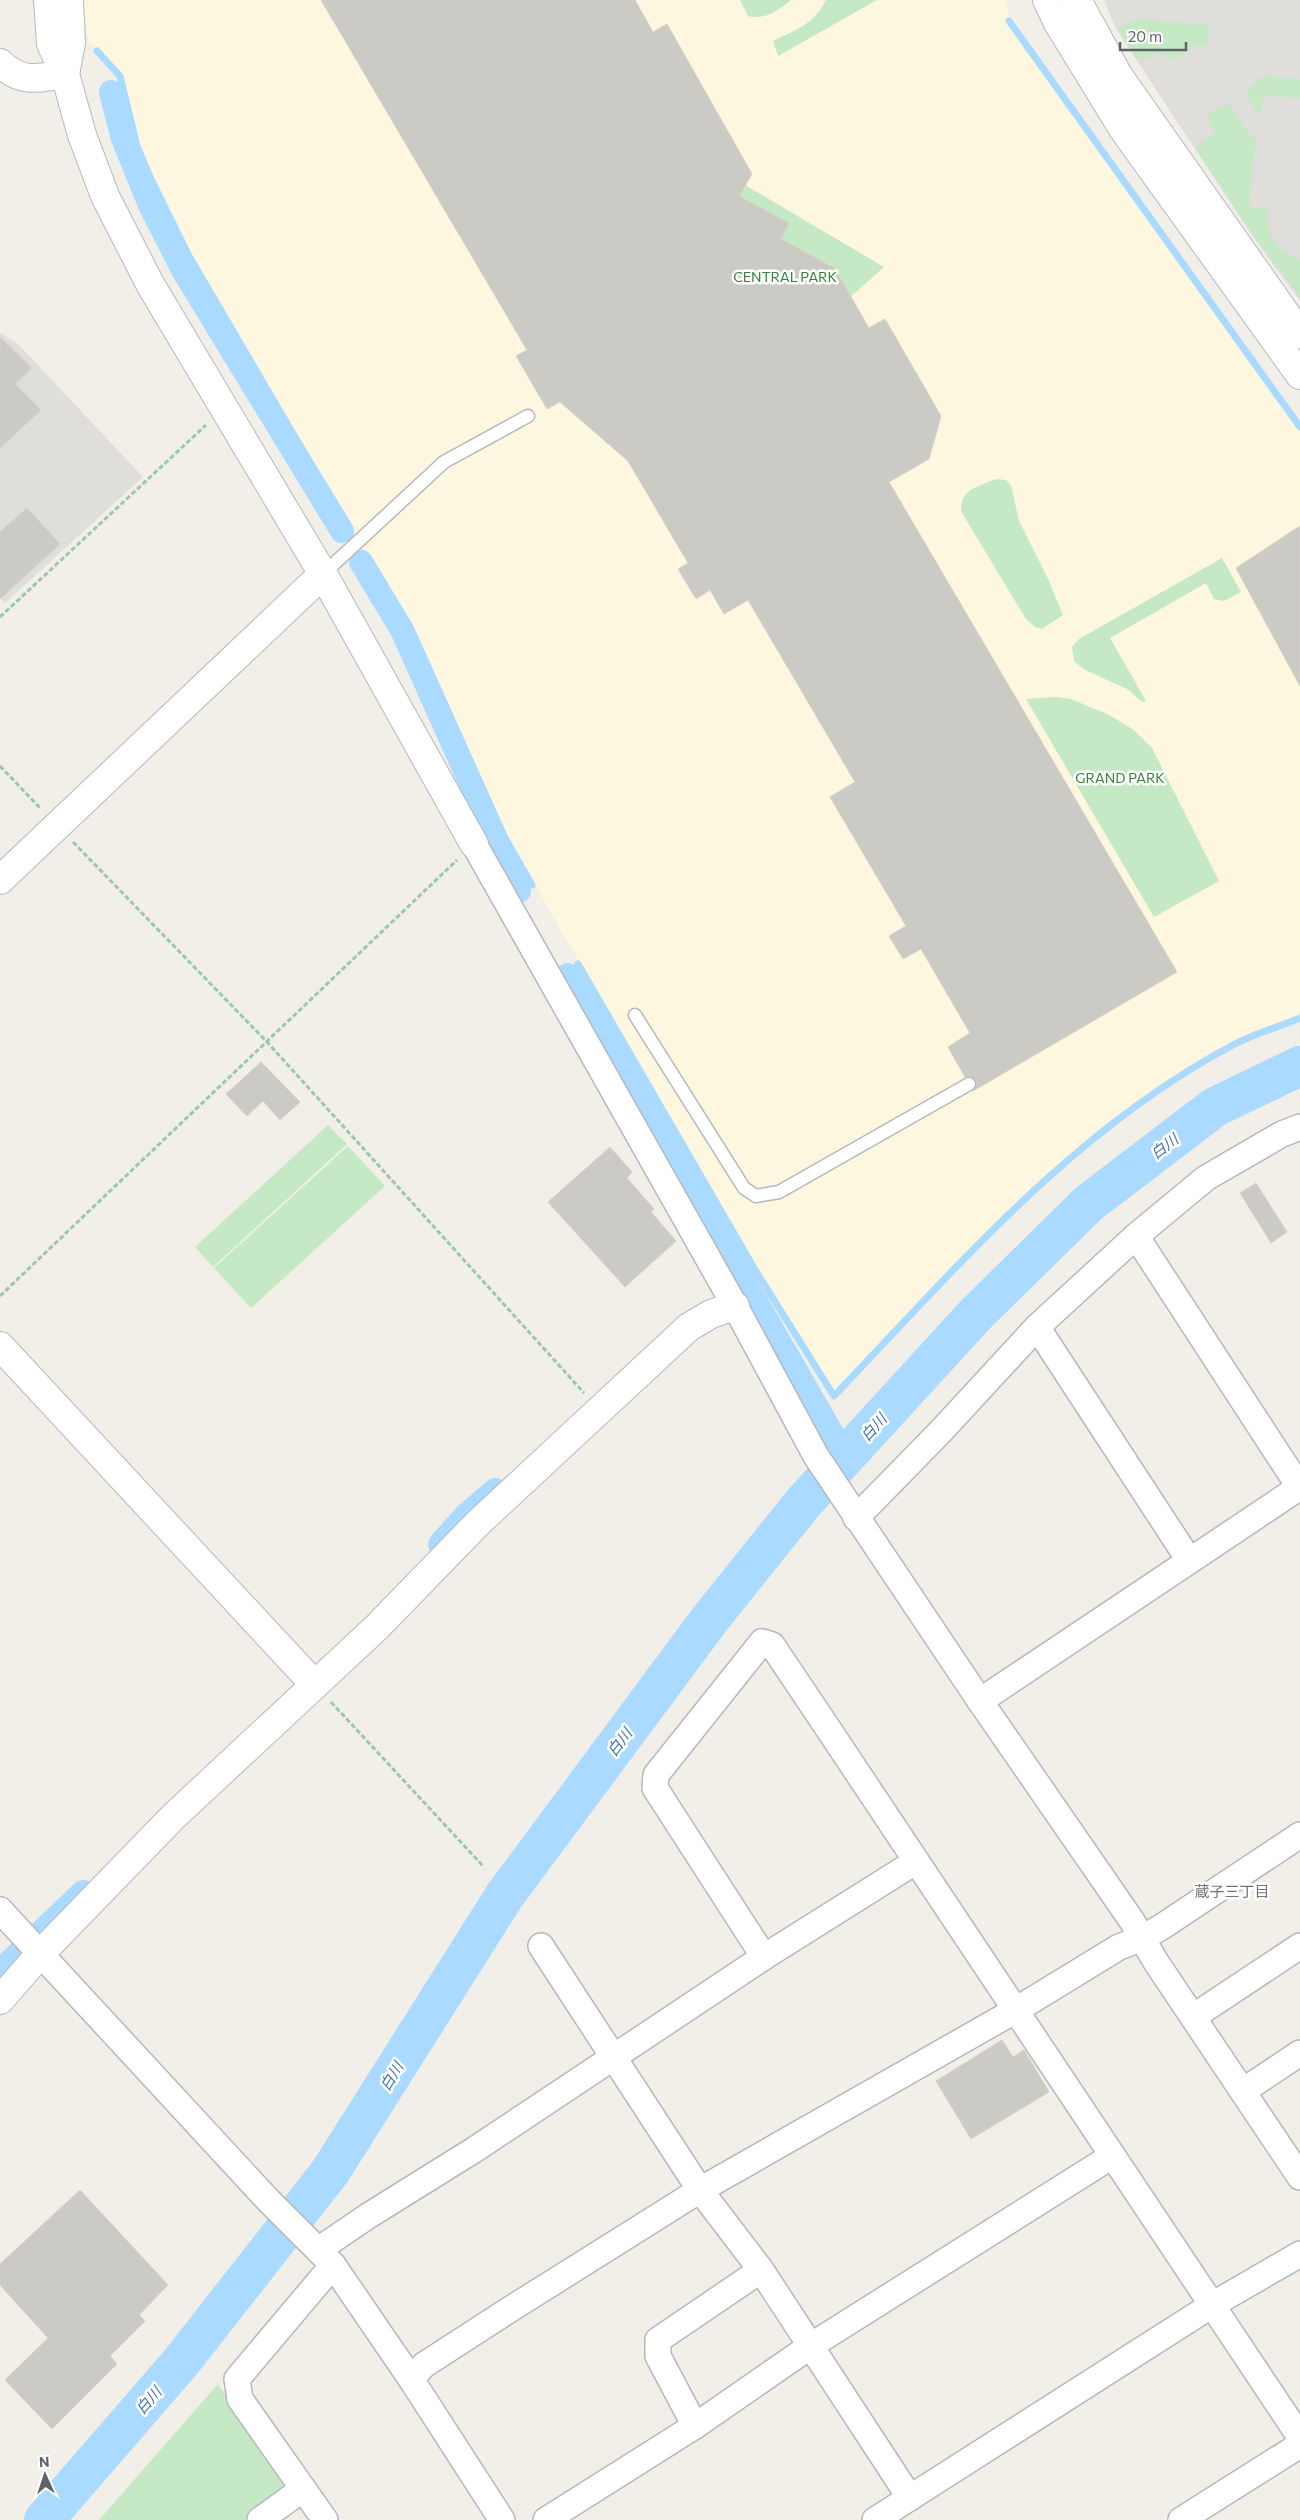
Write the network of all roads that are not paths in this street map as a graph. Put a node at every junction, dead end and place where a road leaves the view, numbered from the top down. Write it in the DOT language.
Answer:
graph roads {
  1 [pos="48,0"];
  2 [pos="69,0"];
  3 [pos="1047,0"];
  4 [pos="1077,0"];
  5 [pos="0,63"];
  6 [pos="65,74"];
  7 [pos="1300,334"];
  8 [pos="1300,375"];
  9 [pos="528,416"];
  10 [pos="323,574"];
  11 [pos="474,844"];
  12 [pos="0,880"];
  13 [pos="635,1015"];
  14 [pos="969,1084"];
  15 [pos="1300,1127"];
  16 [pos="1136,1236"];
  17 [pos="735,1306"];
  18 [pos="1037,1327"];
  19 [pos="0,1346"];
  20 [pos="1300,1487"];
  21 [pos="850,1509"];
  22 [pos="1189,1560"];
  23 [pos="309,1679"];
  24 [pos="980,1701"];
  25 [pos="1300,1835"];
  26 [pos="915,1862"];
  27 [pos="0,1910"];
  28 [pos="1143,1938"];
  29 [pos="33,1946"];
  30 [pos="541,1946"];
  31 [pos="1300,1946"];
  32 [pos="764,1957"];
  33 [pos="0,2000"];
  34 [pos="1016,2010"];
  35 [pos="1193,2017"];
  36 [pos="1300,2054"];
  37 [pos="615,2057"];
  38 [pos="1243,2091"];
  39 [pos="1112,2156"];
  40 [pos="1298,2171"];
  41 [pos="700,2190"];
  42 [pos="1300,2254"];
  43 [pos="326,2257"];
  44 [pos="761,2270"];
  45 [pos="1212,2305"];
  46 [pos="812,2345"];
  47 [pos="411,2378"];
  48 [pos="694,2426"];
  49 [pos="1300,2437"];
  50 [pos="1300,2445"];
  51 [pos="303,2489"];
  52 [pos="910,2498"];
  53 [pos="260,2520"];
  54 [pos="325,2520"];
  55 [pos="502,2520"];
  56 [pos="546,2520"];
  57 [pos="874,2520"];
  58 [pos="1181,2520"];
  1 -- 6 [label="street"];
  2 -- 6 [label="street"];
  3 -- 8 [label="street"];
  4 -- 7 [label="street"];
  5 -- 6 [label="street"];
  6 -- 10 [label="street"];
  9 -- 10 [label="lane"];
  10 -- 11 [label="street"];
  10 -- 12 [label="street"];
  11 -- 17 [label="street"];
  13 -- 14 [label="lane"];
  15 -- 16 [label="street"];
  16 -- 18 [label="street"];
  16 -- 20 [label="street"];
  17 -- 21 [label="street"];
  17 -- 23 [label="street"];
  18 -- 21 [label="street"];
  18 -- 22 [label="street"];
  19 -- 23 [label="street"];
  20 -- 22 [label="street"];
  21 -- 24 [label="street"];
  22 -- 24 [label="street"];
  23 -- 29 [label="street"];
  24 -- 28 [label="street"];
  25 -- 28 [label="street"];
  26 -- 32 [label="street"];
  26 -- 32 [label="street"];
  26 -- 34 [label="street"];
  27 -- 29 [label="street"];
  28 -- 34 [label="street"];
  28 -- 35 [label="street"];
  29 -- 33 [label="street"];
  29 -- 43 [label="street"];
  30 -- 37 [label="street"];
  31 -- 35 [label="street"];
  32 -- 37 [label="street"];
  34 -- 39 [label="street"];
  34 -- 41 [label="street"];
  35 -- 38 [label="street"];
  36 -- 38 [label="street"];
  37 -- 41 [label="street"];
  37 -- 43 [label="street"];
  38 -- 40 [label="street"];
  39 -- 45 [label="street"];
  39 -- 46 [label="street"];
  41 -- 44 [label="street"];
  41 -- 47 [label="street"];
  42 -- 45 [label="street"];
  43 -- 47 [label="street"];
  43 -- 51 [label="street"];
  44 -- 46 [label="street"];
  44 -- 48 [label="street"];
  45 -- 49 [label="street"];
  45 -- 52 [label="street"];
  46 -- 48 [label="street"];
  46 -- 52 [label="street"];
  47 -- 55 [label="street"];
  48 -- 56 [label="street"];
  50 -- 58 [label="street"];
  51 -- 53 [label="street"];
  51 -- 54 [label="street"];
  52 -- 57 [label="street"];
}
